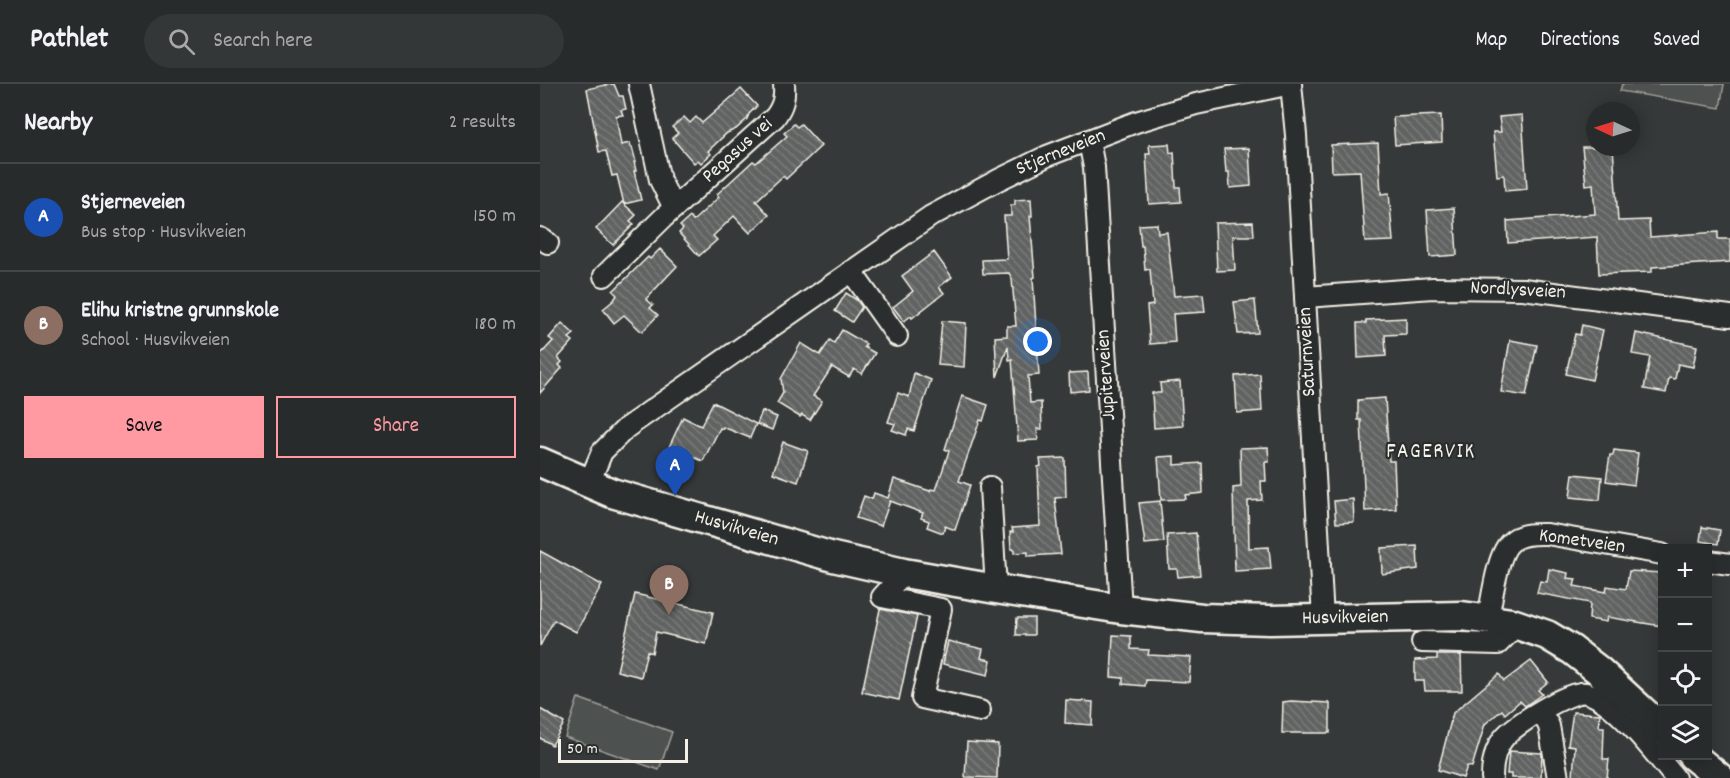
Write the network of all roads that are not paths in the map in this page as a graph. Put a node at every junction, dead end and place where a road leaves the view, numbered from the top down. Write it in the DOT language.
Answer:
graph roads {
  1 [pos="639,84"];
  2 [pos="784,84"];
  3 [pos="1291,84"];
  4 [pos="1089,141"];
  5 [pos="674,208"];
  6 [pos="851,271"];
  7 [pos="604,276"];
  8 [pos="1305,297"];
  9 [pos="1730,316"];
  10 [pos="897,336"];
  11 [pos="540,462"];
  12 [pos="589,483"];
  13 [pos="990,487"];
  14 [pos="1658,553"];
  15 [pos="1712,562"];
  16 [pos="1730,564"];
  17 [pos="904,573"];
  18 [pos="996,589"];
  19 [pos="1121,609"];
  20 [pos="1323,619"];
  21 [pos="1500,621"];
  22 [pos="1422,642"];
  23 [pos="980,711"];
  24 [pos="1541,712"];
  25 [pos="1658,725"];
  26 [pos="1698,760"];
  27 [pos="1492,778"];
  28 [pos="1558,778"];
  29 [pos="1675,778"];
  30 [pos="1720,778"];
  1 -- 5 [label="street"];
  2 -- 5 [label="street, Pegasus vei"];
  3 -- 4 [label="street, Stjerneveien"];
  3 -- 8 [label="street, Saturnveien"];
  4 -- 6 [label="street, Stjerneveien"];
  4 -- 19 [label="street, Jupiterveien"];
  5 -- 7 [label="street, Pegasus vei"];
  6 -- 10 [label="street"];
  6 -- 12 [label="street, Stjerneveien"];
  8 -- 9 [label="street, Nordlysveien"];
  8 -- 20 [label="street, Saturnveien"];
  11 -- 12 [label="main road, Husvikveien"];
  12 -- 17 [label="main road, Husvikveien"];
  13 -- 18 [label="street"];
  14 -- 21 [label="street, Kometveien"];
  15 -- 16 [label="street"];
  17 -- 18 [label="main road, Husvikveien"];
  17 -- 23 [label="street"];
  18 -- 19 [label="main road, Husvikveien"];
  19 -- 20 [label="main road, Husvikveien"];
  20 -- 21 [label="main road, Husvikveien"];
  21 -- 22 [label="street"];
  21 -- 25 [label="main road, Husvikveien"];
  24 -- 27 [label="street"];
  24 -- 28 [label="street"];
  24 -- 29 [label="street"];
  26 -- 30 [label="main road"];
}
